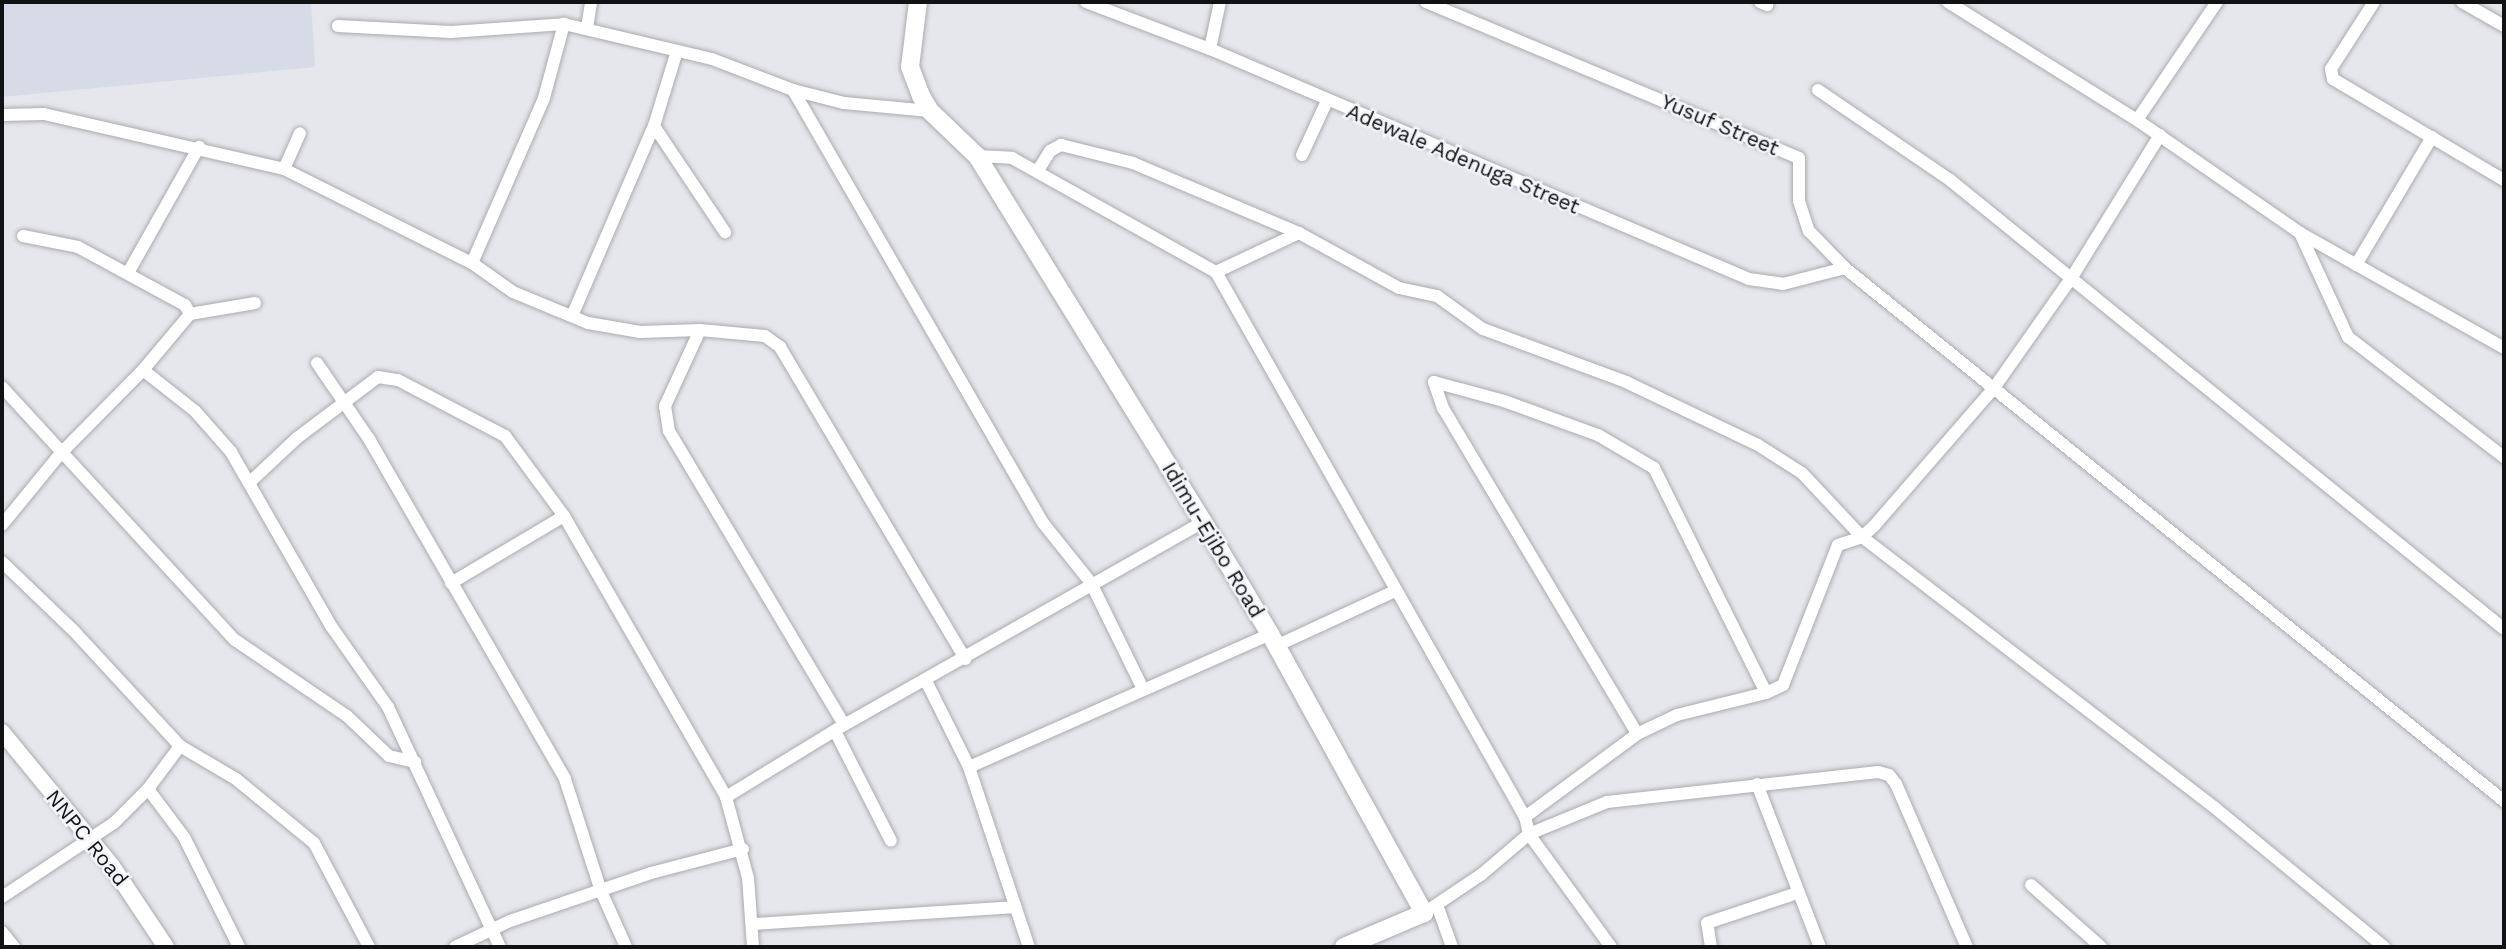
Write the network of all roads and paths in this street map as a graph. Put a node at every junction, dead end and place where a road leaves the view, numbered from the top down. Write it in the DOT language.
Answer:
graph roads {
  1 [pos="592,2"];
  2 [pos="918,2"];
  3 [pos="1086,2"];
  4 [pos="1220,2"];
  5 [pos="1426,2"];
  6 [pos="1948,2"];
  7 [pos="2374,2"];
  8 [pos="2462,2"];
  9 [pos="2213,3"];
  10 [pos="564,24"];
  11 [pos="338,26"];
  12 [pos="2504,26"];
  13 [pos="587,28"];
  14 [pos="1210,49"];
  15 [pos="677,51"];
  16 [pos="793,90"];
  17 [pos="1818,90"];
  18 [pos="1326,101"];
  19 [pos="930,111"];
  20 [pos="2,115"];
  21 [pos="2137,120"];
  22 [pos="654,126"];
  23 [pos="300,133"];
  24 [pos="2160,135"];
  25 [pos="2432,137"];
  26 [pos="199,147"];
  27 [pos="1302,155"];
  28 [pos="977,156"];
  29 [pos="284,169"];
  30 [pos="1037,172"];
  31 [pos="2504,180"];
  32 [pos="725,232"];
  33 [pos="1298,233"];
  34 [pos="2300,233"];
  35 [pos="23,236"];
  36 [pos="472,263"];
  37 [pos="2356,264"];
  38 [pos="1845,268"];
  39 [pos="1216,272"];
  40 [pos="128,273"];
  41 [pos="2072,277"];
  42 [pos="255,303"];
  43 [pos="190,314"];
  44 [pos="572,316"];
  45 [pos="700,330"];
  46 [pos="2504,348"];
  47 [pos="317,363"];
  48 [pos="143,370"];
  49 [pos="2,387"];
  50 [pos="1994,388"];
  51 [pos="343,404"];
  52 [pos="61,453"];
  53 [pos="2504,457"];
  54 [pos="249,483"];
  55 [pos="564,516"];
  56 [pos="1203,522"];
  57 [pos="2,525"];
  58 [pos="1862,537"];
  59 [pos="2,562"];
  60 [pos="451,583"];
  61 [pos="1091,583"];
  62 [pos="1395,591"];
  63 [pos="2504,629"];
  64 [pos="1273,640"];
  65 [pos="965,659"];
  66 [pos="926,681"];
  67 [pos="1143,689"];
  68 [pos="1766,693"];
  69 [pos="839,728"];
  70 [pos="2,732"];
  71 [pos="1637,734"];
  72 [pos="180,746"];
  73 [pos="415,762"];
  74 [pos="969,767"];
  75 [pos="1757,785"];
  76 [pos="148,789"];
  77 [pos="726,797"];
  78 [pos="2504,801"];
  79 [pos="1525,817"];
  80 [pos="1529,834"];
  81 [pos="91,839"];
  82 [pos="891,841"];
  83 [pos="743,849"];
  84 [pos="2031,885"];
  85 [pos="601,891"];
  86 [pos="1797,893"];
  87 [pos="2,897"];
  88 [pos="1014,907"];
  89 [pos="1430,909"];
  90 [pos="754,925"];
  91 [pos="495,929"];
  92 [pos="2,932"];
  93 [pos="14,947"];
  94 [pos="166,947"];
  95 [pos="239,947"];
  96 [pos="369,947"];
  97 [pos="455,947"];
  98 [pos="500,947"];
  99 [pos="626,947"];
  100 [pos="753,947"];
  101 [pos="1029,947"];
  102 [pos="1344,947"];
  103 [pos="1452,947"];
  104 [pos="1611,947"];
  105 [pos="1711,947"];
  106 [pos="1820,947"];
  107 [pos="1967,947"];
  108 [pos="2101,947"];
  109 [pos="2385,947"];
  1 -- 13 [label="street"];
  2 -- 19 [label="main road"];
  3 -- 14 [label="street, Adewale Adenuga Street"];
  4 -- 14 [label="street"];
  5 -- 38 [label="street, Yusuf Street"];
  6 -- 21 [label="street"];
  7 -- 25 [label="street"];
  8 -- 12 [label="street"];
  9 -- 21 [label="street"];
  10 -- 11 [label="street"];
  10 -- 13 [label="street"];
  10 -- 36 [label="street"];
  13 -- 15 [label="street"];
  14 -- 18 [label="street, Adewale Adenuga Street"];
  15 -- 16 [label="street"];
  15 -- 22 [label="street"];
  16 -- 19 [label="street"];
  16 -- 61 [label="street"];
  17 -- 41 [label="street"];
  18 -- 27 [label="street"];
  18 -- 38 [label="street, Adewale Adenuga Street"];
  19 -- 28 [label="main road, Idimu-Ejibo Road"];
  20 -- 26 [label="street"];
  21 -- 24 [label="street"];
  22 -- 32 [label="street"];
  22 -- 44 [label="street"];
  23 -- 29 [label="street"];
  24 -- 34 [label="street"];
  24 -- 41 [label="street"];
  25 -- 31 [label="street"];
  25 -- 37 [label="street"];
  26 -- 29 [label="street"];
  26 -- 40 [label="street"];
  28 -- 30 [label="street"];
  28 -- 56 [label="main road, Idimu-Ejibo Road"];
  29 -- 36 [label="street"];
  30 -- 33 [label="street"];
  30 -- 39 [label="street"];
  33 -- 39 [label="street"];
  33 -- 58 [label="street"];
  34 -- 37 [label="street"];
  34 -- 53 [label="street"];
  35 -- 40 [label="street"];
  36 -- 44 [label="street"];
  37 -- 46 [label="street"];
  38 -- 50 [label="street, Yusuf Street"];
  39 -- 62 [label="street"];
  40 -- 43 [label="street"];
  41 -- 50 [label="street"];
  41 -- 63 [label="street"];
  42 -- 43 [label="street"];
  43 -- 48 [label="street"];
  44 -- 45 [label="street"];
  45 -- 65 [label="street"];
  45 -- 69 [label="street"];
  47 -- 51 [label="street"];
  48 -- 52 [label="street"];
  48 -- 54 [label="street"];
  49 -- 52 [label="street"];
  50 -- 58 [label="street"];
  50 -- 78 [label="street, Yusuf Street"];
  51 -- 54 [label="street"];
  51 -- 55 [label="street"];
  51 -- 60 [label="street"];
  52 -- 57 [label="street"];
  52 -- 73 [label="street"];
  54 -- 73 [label="street"];
  55 -- 60 [label="street"];
  55 -- 77 [label="street"];
  56 -- 61 [label="street"];
  56 -- 64 [label="main road, Idimu-Ejibo Road"];
  58 -- 68 [label="street"];
  58 -- 109 [label="street"];
  59 -- 72 [label="street"];
  60 -- 85 [label="street"];
  61 -- 65 [label="street"];
  61 -- 67 [label="street"];
  62 -- 64 [label="street"];
  62 -- 79 [label="street"];
  64 -- 67 [label="street"];
  64 -- 89 [label="main road, Idimu-Ejibo Road"];
  65 -- 66 [label="street"];
  66 -- 69 [label="street"];
  66 -- 74 [label="street"];
  67 -- 74 [label="street"];
  68 -- 71 [label="street"];
  68 -- 71 [label="street"];
  69 -- 77 [label="street"];
  69 -- 82 [label="street"];
  70 -- 81 [label="street, NNPC Road"];
  71 -- 79 [label="street"];
  72 -- 76 [label="street"];
  72 -- 96 [label="street"];
  73 -- 91 [label="street"];
  74 -- 88 [label="street"];
  75 -- 80 [label="street"];
  75 -- 86 [label="street"];
  75 -- 107 [label="street"];
  76 -- 81 [label="street"];
  76 -- 95 [label="street"];
  77 -- 83 [label="street"];
  79 -- 80 [label="street"];
  80 -- 89 [label="street"];
  80 -- 104 [label="street"];
  81 -- 87 [label="street"];
  81 -- 94 [label="street, NNPC Road"];
  83 -- 85 [label="street"];
  83 -- 90 [label="street"];
  84 -- 108 [label="street"];
  85 -- 91 [label="street"];
  85 -- 99 [label="street"];
  86 -- 105 [label="street"];
  86 -- 106 [label="street"];
  88 -- 90 [label="street"];
  88 -- 101 [label="street"];
  89 -- 102 [label="main road"];
  89 -- 103 [label="street"];
  90 -- 100 [label="street"];
  91 -- 97 [label="street"];
  91 -- 98 [label="street"];
  92 -- 93 [label="street"];
}
